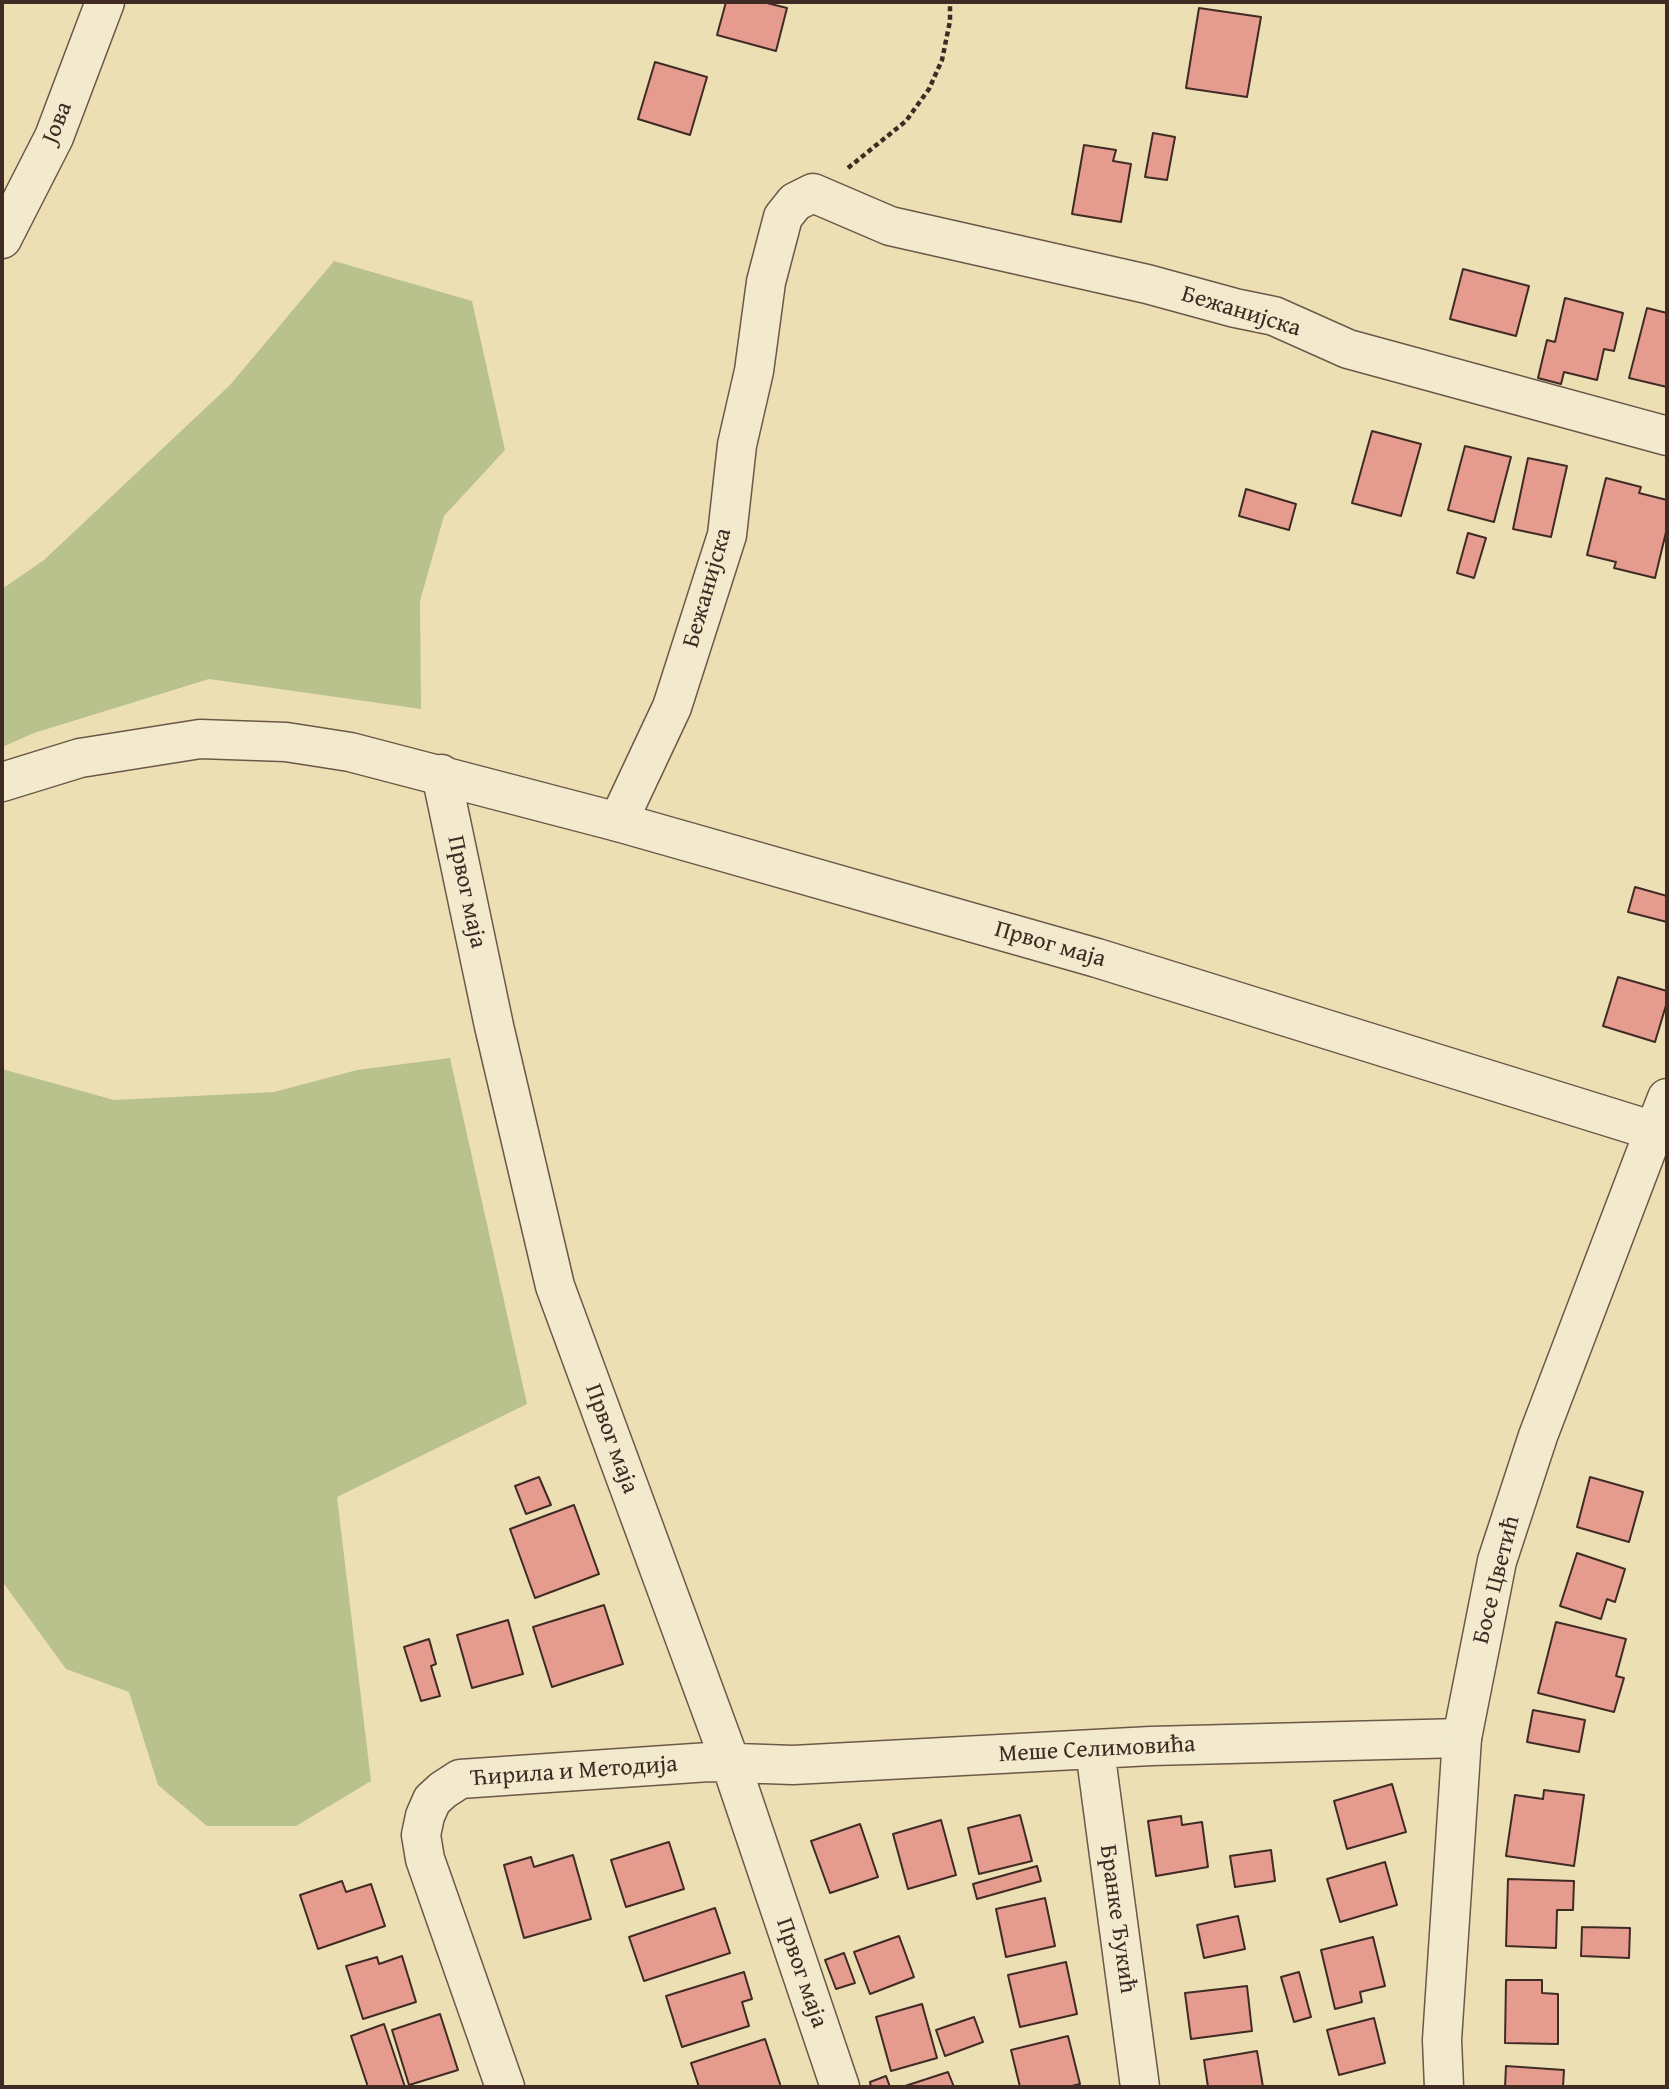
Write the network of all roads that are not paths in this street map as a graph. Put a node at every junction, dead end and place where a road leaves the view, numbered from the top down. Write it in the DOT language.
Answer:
graph roads {
  1 [pos="105,2"];
  2 [pos="2,239"];
  3 [pos="1667,436"];
  4 [pos="441,774"];
  5 [pos="2,782"];
  6 [pos="618,822"];
  7 [pos="1663,1121"];
  8 [pos="1462,1738"];
  9 [pos="1095,1750"];
  10 [pos="731,1764"];
  11 [pos="505,2087"];
  12 [pos="840,2087"];
  13 [pos="1140,2087"];
  14 [pos="1444,2087"];
  1 -- 2 [label="street, Јова"];
  3 -- 6 [label="street, Бежанијска"];
  4 -- 5 [label="street, Првог маја"];
  4 -- 6 [label="street, Првог маја"];
  4 -- 10 [label="street, Првог маја"];
  6 -- 7 [label="street, Првог маја"];
  7 -- 8 [label="street, Босе Цветић"];
  8 -- 9 [label="street, Меше Селимовића"];
  8 -- 14 [label="street, Босе Цветић"];
  9 -- 10 [label="street, Меше Селимовића"];
  9 -- 13 [label="street, Бранке Ђукић"];
  10 -- 11 [label="street, Ћирила и Методија"];
  10 -- 12 [label="street, Првог маја"];
}
